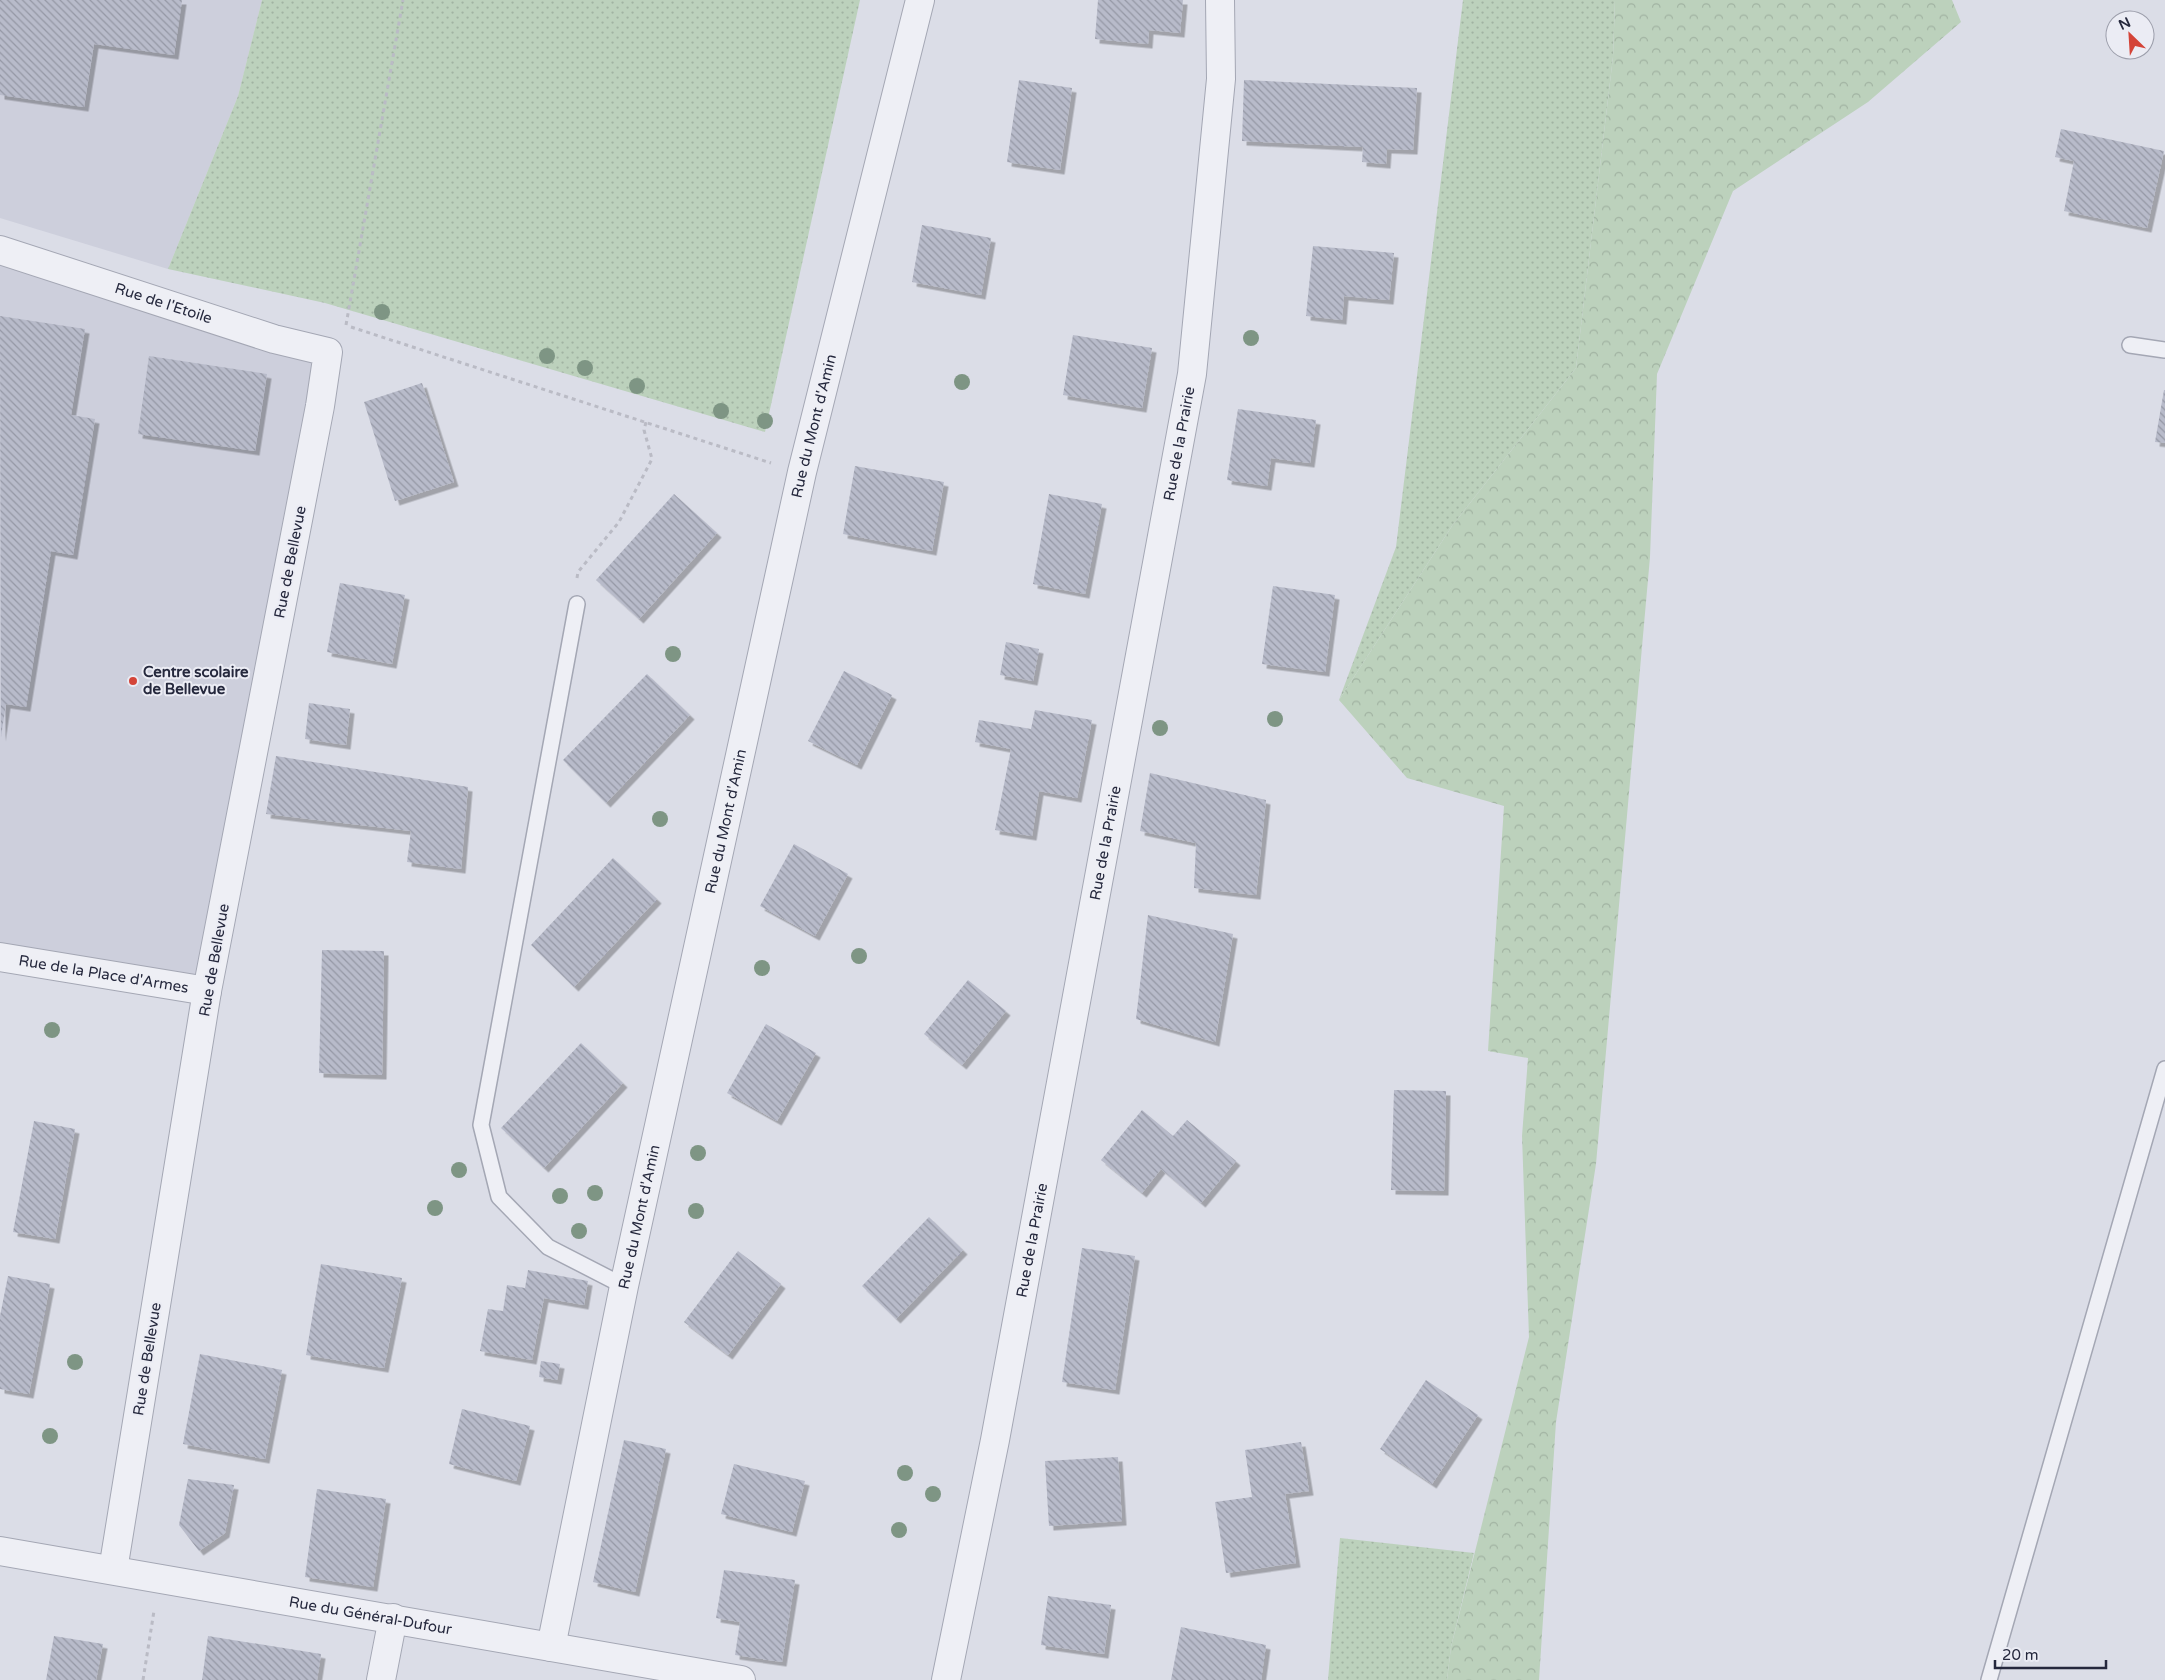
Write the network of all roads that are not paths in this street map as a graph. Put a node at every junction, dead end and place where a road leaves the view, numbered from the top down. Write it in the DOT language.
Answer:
graph roads {
  1 [pos="920,0"];
  2 [pos="1220,0"];
  3 [pos="0,250"];
  4 [pos="2130,345"];
  5 [pos="2165,350"];
  6 [pos="328,352"];
  7 [pos="577,604"];
  8 [pos="0,957"];
  9 [pos="208,991"];
  10 [pos="2165,1069"];
  11 [pos="624,1286"];
  12 [pos="0,1551"];
  13 [pos="113,1570"];
  14 [pos="393,1618"];
  15 [pos="551,1646"];
  16 [pos="381,1680"];
  17 [pos="741,1680"];
  18 [pos="946,1680"];
  19 [pos="1989,1680"];
  1 -- 11 [label="street, Rue du Mont d'Amin"];
  2 -- 18 [label="street, Rue de la Prairie"];
  3 -- 6 [label="street, Rue de l'Etoile"];
  4 -- 5 [label="lane"];
  6 -- 9 [label="street, Rue de Bellevue"];
  7 -- 11 [label="lane"];
  8 -- 9 [label="street, Rue de la Place d'Armes"];
  9 -- 13 [label="street, Rue de Bellevue"];
  10 -- 19 [label="lane"];
  11 -- 15 [label="street, Rue du Mont d'Amin"];
  12 -- 13 [label="street, Rue du Général-Dufour"];
  13 -- 14 [label="street, Rue du Général-Dufour"];
  14 -- 15 [label="street, Rue du Général-Dufour"];
  14 -- 16 [label="street"];
  15 -- 17 [label="street, Rue du Général-Dufour"];
}
